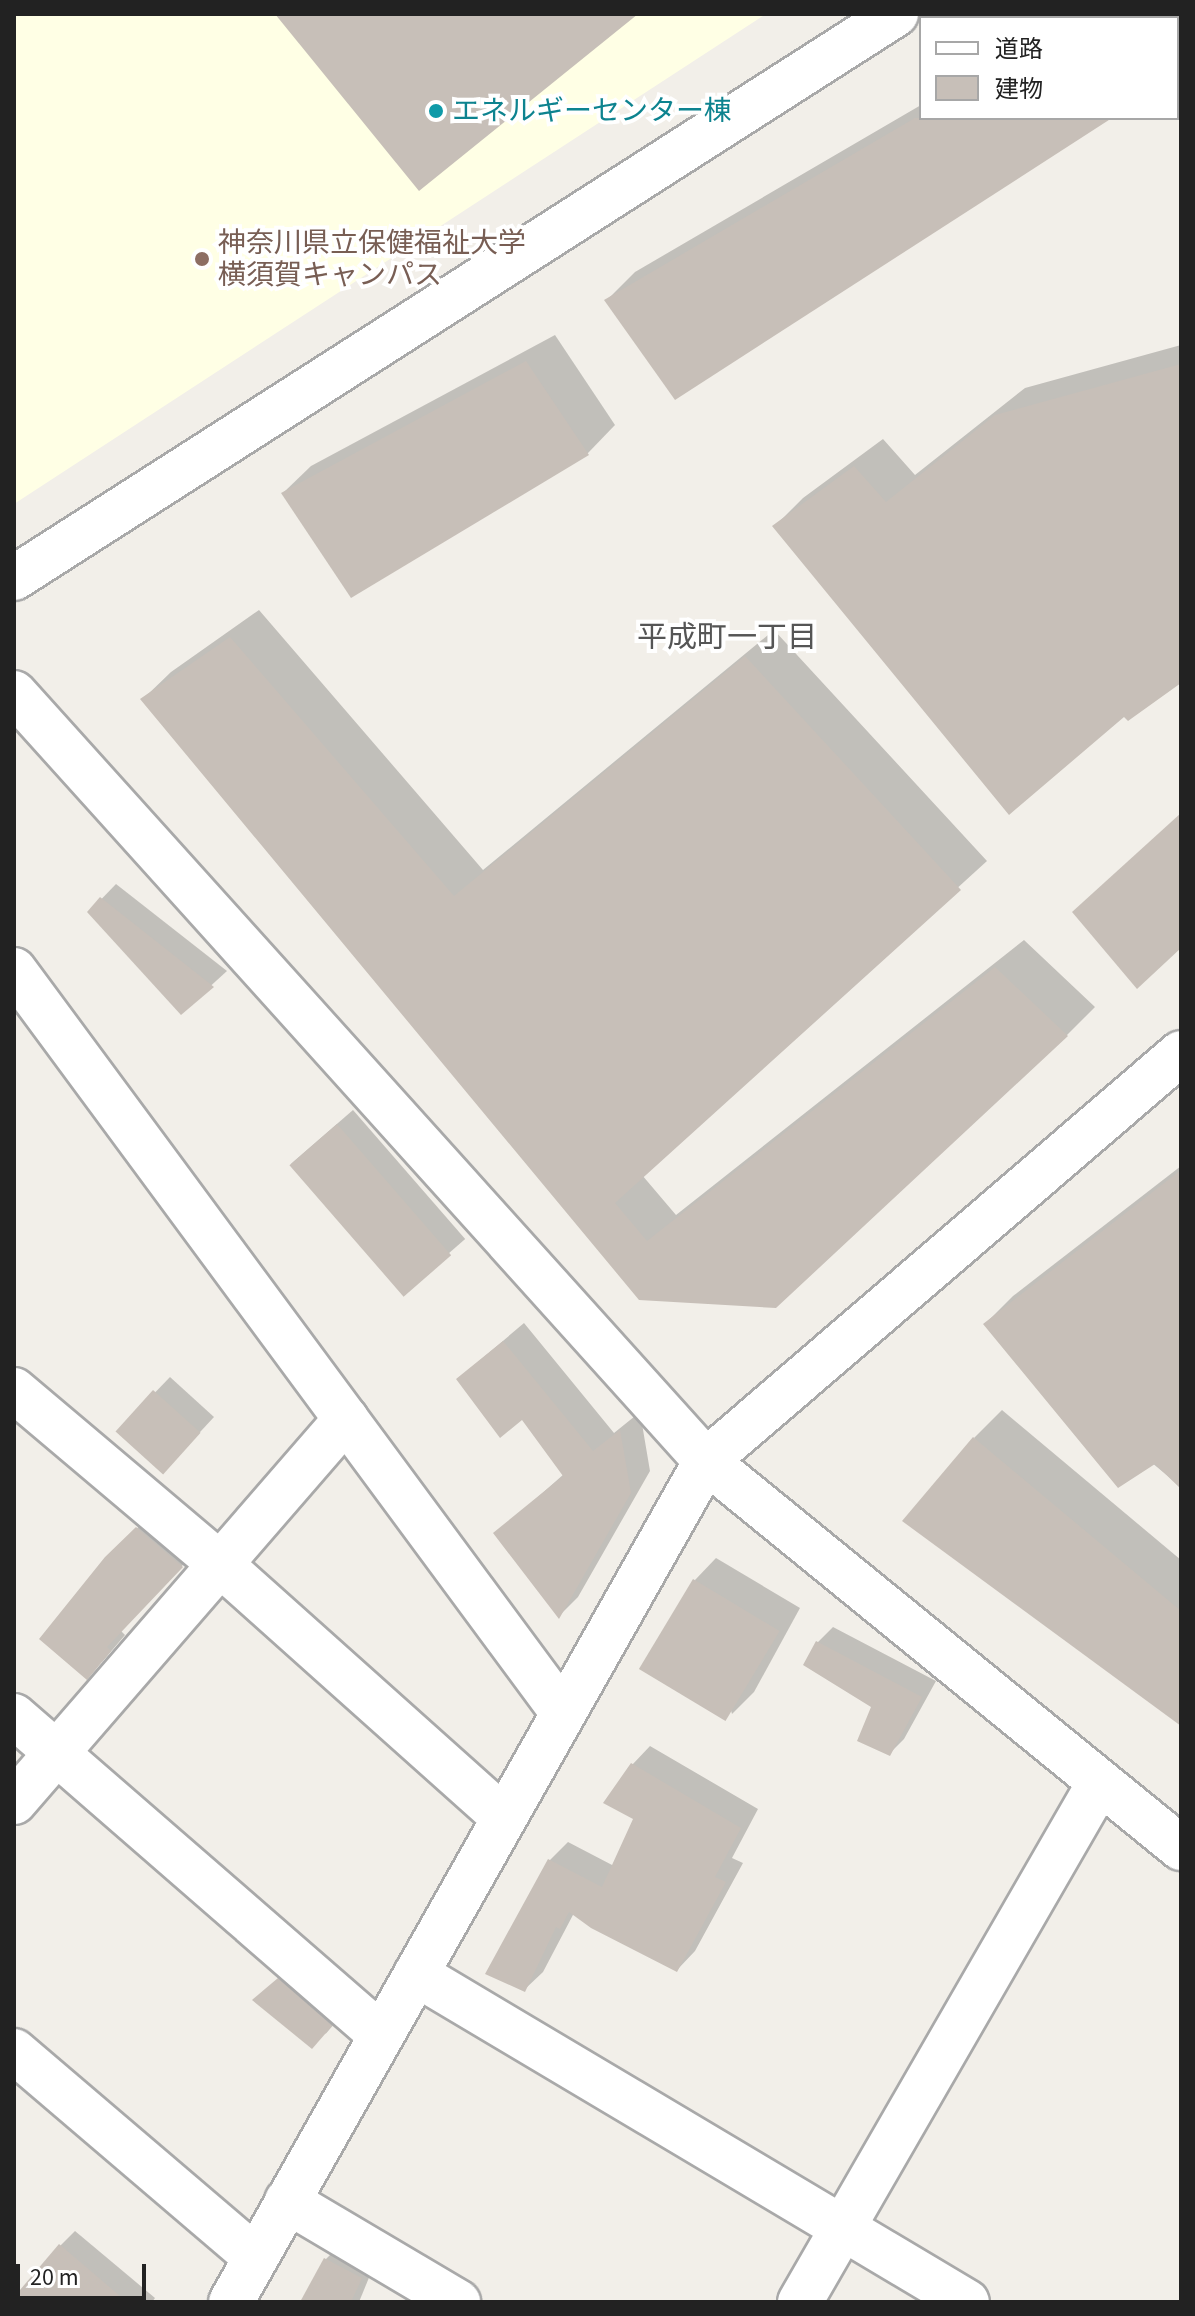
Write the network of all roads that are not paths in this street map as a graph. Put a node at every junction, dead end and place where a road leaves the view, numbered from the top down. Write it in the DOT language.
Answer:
graph roads {
  1 [pos="896,14"];
  2 [pos="14,578"];
  3 [pos="14,693"];
  4 [pos="14,970"];
  5 [pos="1181,1053"];
  6 [pos="14,1390"];
  7 [pos="346,1419"];
  8 [pos="706,1461"];
  9 [pos="220,1564"];
  10 [pos="563,1713"];
  11 [pos="14,1716"];
  12 [pos="57,1752"];
  13 [pos="1100,1782"];
  14 [pos="14,1802"];
  15 [pos="504,1818"];
  16 [pos="1181,1848"];
  17 [pos="416,1974"];
  18 [pos="381,2035"];
  19 [pos="14,2051"];
  20 [pos="287,2201"];
  21 [pos="842,2228"];
  22 [pos="256,2258"];
  23 [pos="231,2302"];
  24 [pos="458,2302"];
  25 [pos="800,2302"];
  26 [pos="967,2302"];
  1 -- 2 [label="street"];
  3 -- 8 [label="street"];
  4 -- 7 [label="street"];
  5 -- 8 [label="street"];
  6 -- 9 [label="street"];
  7 -- 9 [label="street"];
  7 -- 10 [label="street"];
  8 -- 10 [label="street"];
  8 -- 13 [label="street"];
  9 -- 12 [label="street"];
  9 -- 15 [label="street"];
  10 -- 15 [label="street"];
  11 -- 12 [label="street"];
  12 -- 14 [label="street"];
  12 -- 18 [label="street"];
  13 -- 16 [label="street"];
  13 -- 21 [label="street"];
  15 -- 17 [label="street"];
  17 -- 18 [label="street"];
  17 -- 21 [label="street"];
  18 -- 20 [label="street"];
  19 -- 22 [label="street"];
  20 -- 22 [label="street"];
  20 -- 24 [label="street"];
  21 -- 25 [label="street"];
  21 -- 26 [label="street"];
  22 -- 23 [label="street"];
}
